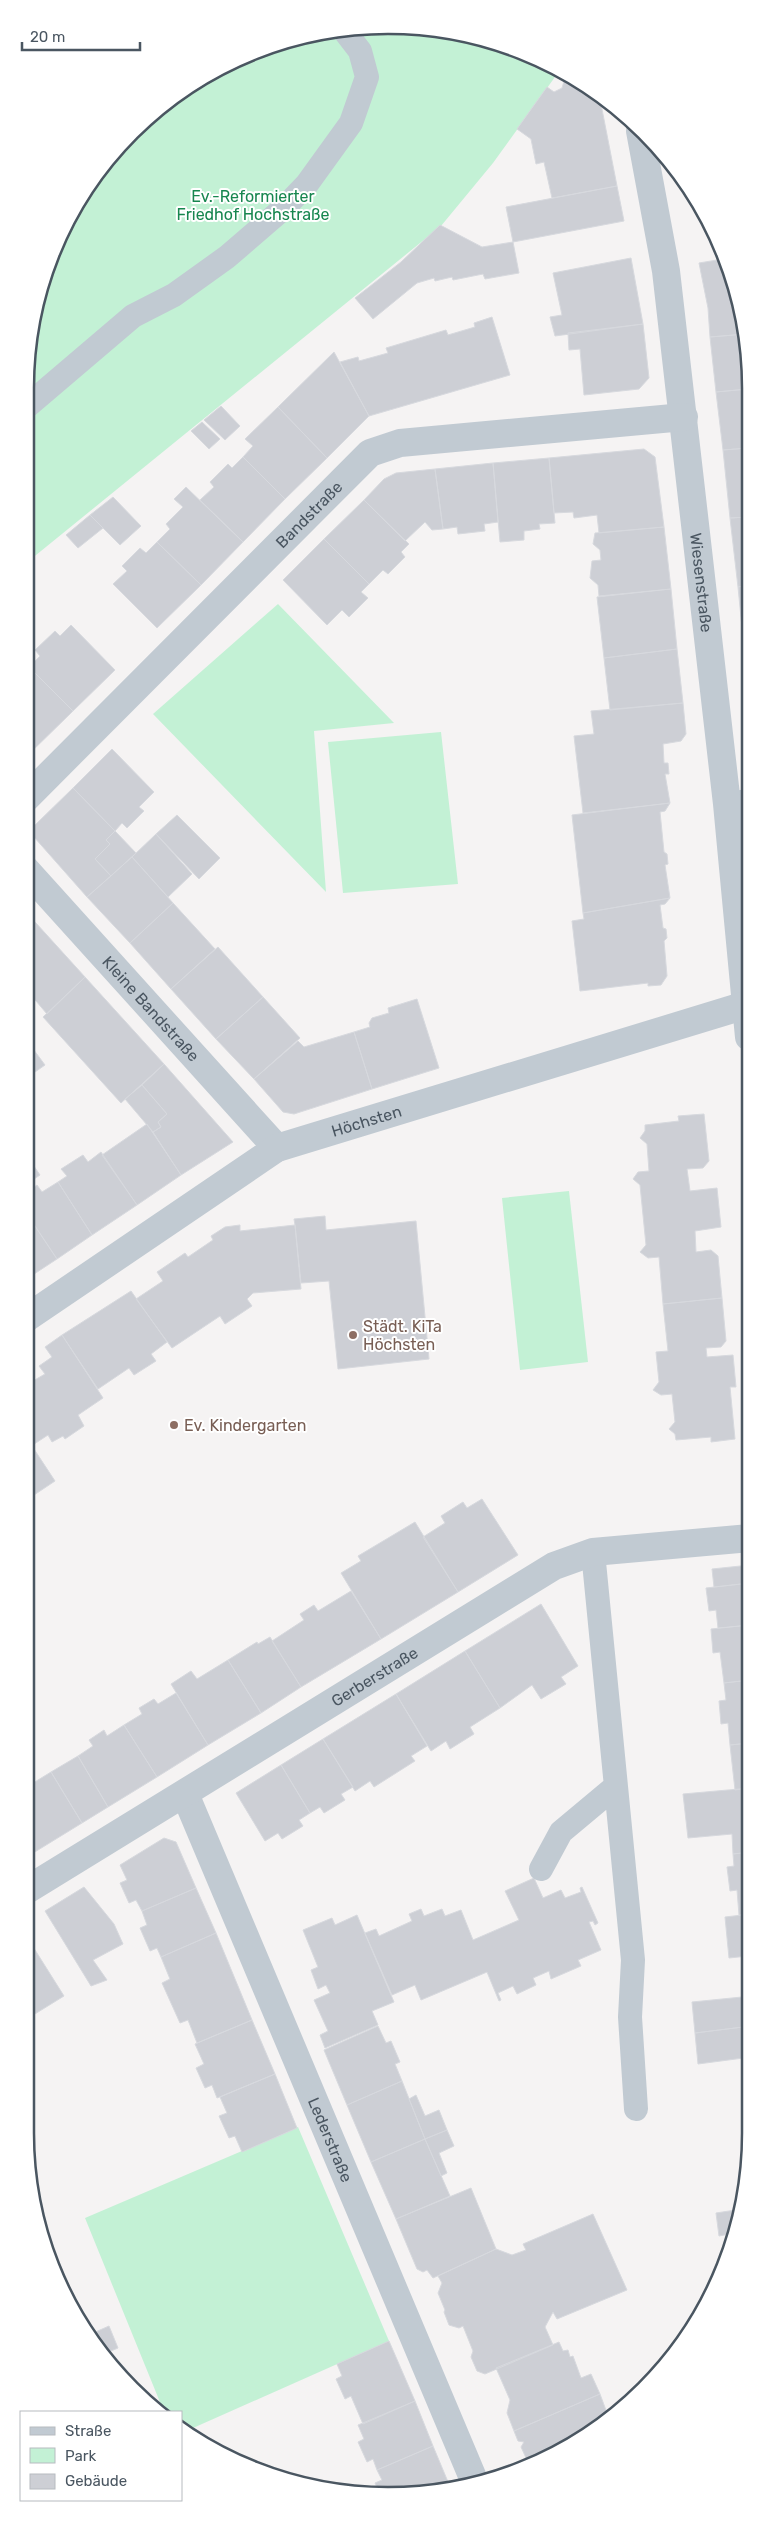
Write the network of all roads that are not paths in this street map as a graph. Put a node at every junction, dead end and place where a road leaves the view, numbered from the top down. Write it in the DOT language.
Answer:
graph roads {
  1 [pos="349,36"];
  2 [pos="642,142"];
  3 [pos="34,400"];
  4 [pos="684,417"];
  5 [pos="34,790"];
  6 [pos="738,803"];
  7 [pos="34,879"];
  8 [pos="742,887"];
  9 [pos="742,1006"];
  10 [pos="277,1148"];
  11 [pos="34,1313"];
  12 [pos="742,1539"];
  13 [pos="593,1552"];
  14 [pos="616,1786"];
  15 [pos="185,1794"];
  16 [pos="541,1868"];
  17 [pos="34,1886"];
  18 [pos="636,2109"];
  19 [pos="472,2477"];
  1 -- 3 [label="lane"];
  2 -- 4 [label="street, Wiesenstraße"];
  4 -- 5 [label="street, Bandstraße"];
  4 -- 6 [label="street, Wiesenstraße"];
  6 -- 8 [label="street, Wiesenstraße"];
  7 -- 10 [label="street, Kleine Bandstraße"];
  9 -- 10 [label="street, Höchsten"];
  10 -- 11 [label="street, Höchsten"];
  12 -- 13 [label="street, Gerberstraße"];
  13 -- 14 [label="lane"];
  13 -- 15 [label="street, Gerberstraße"];
  14 -- 16 [label="lane"];
  14 -- 18 [label="lane"];
  15 -- 17 [label="street, Gerberstraße"];
  15 -- 19 [label="street, Lederstraße"];
}
